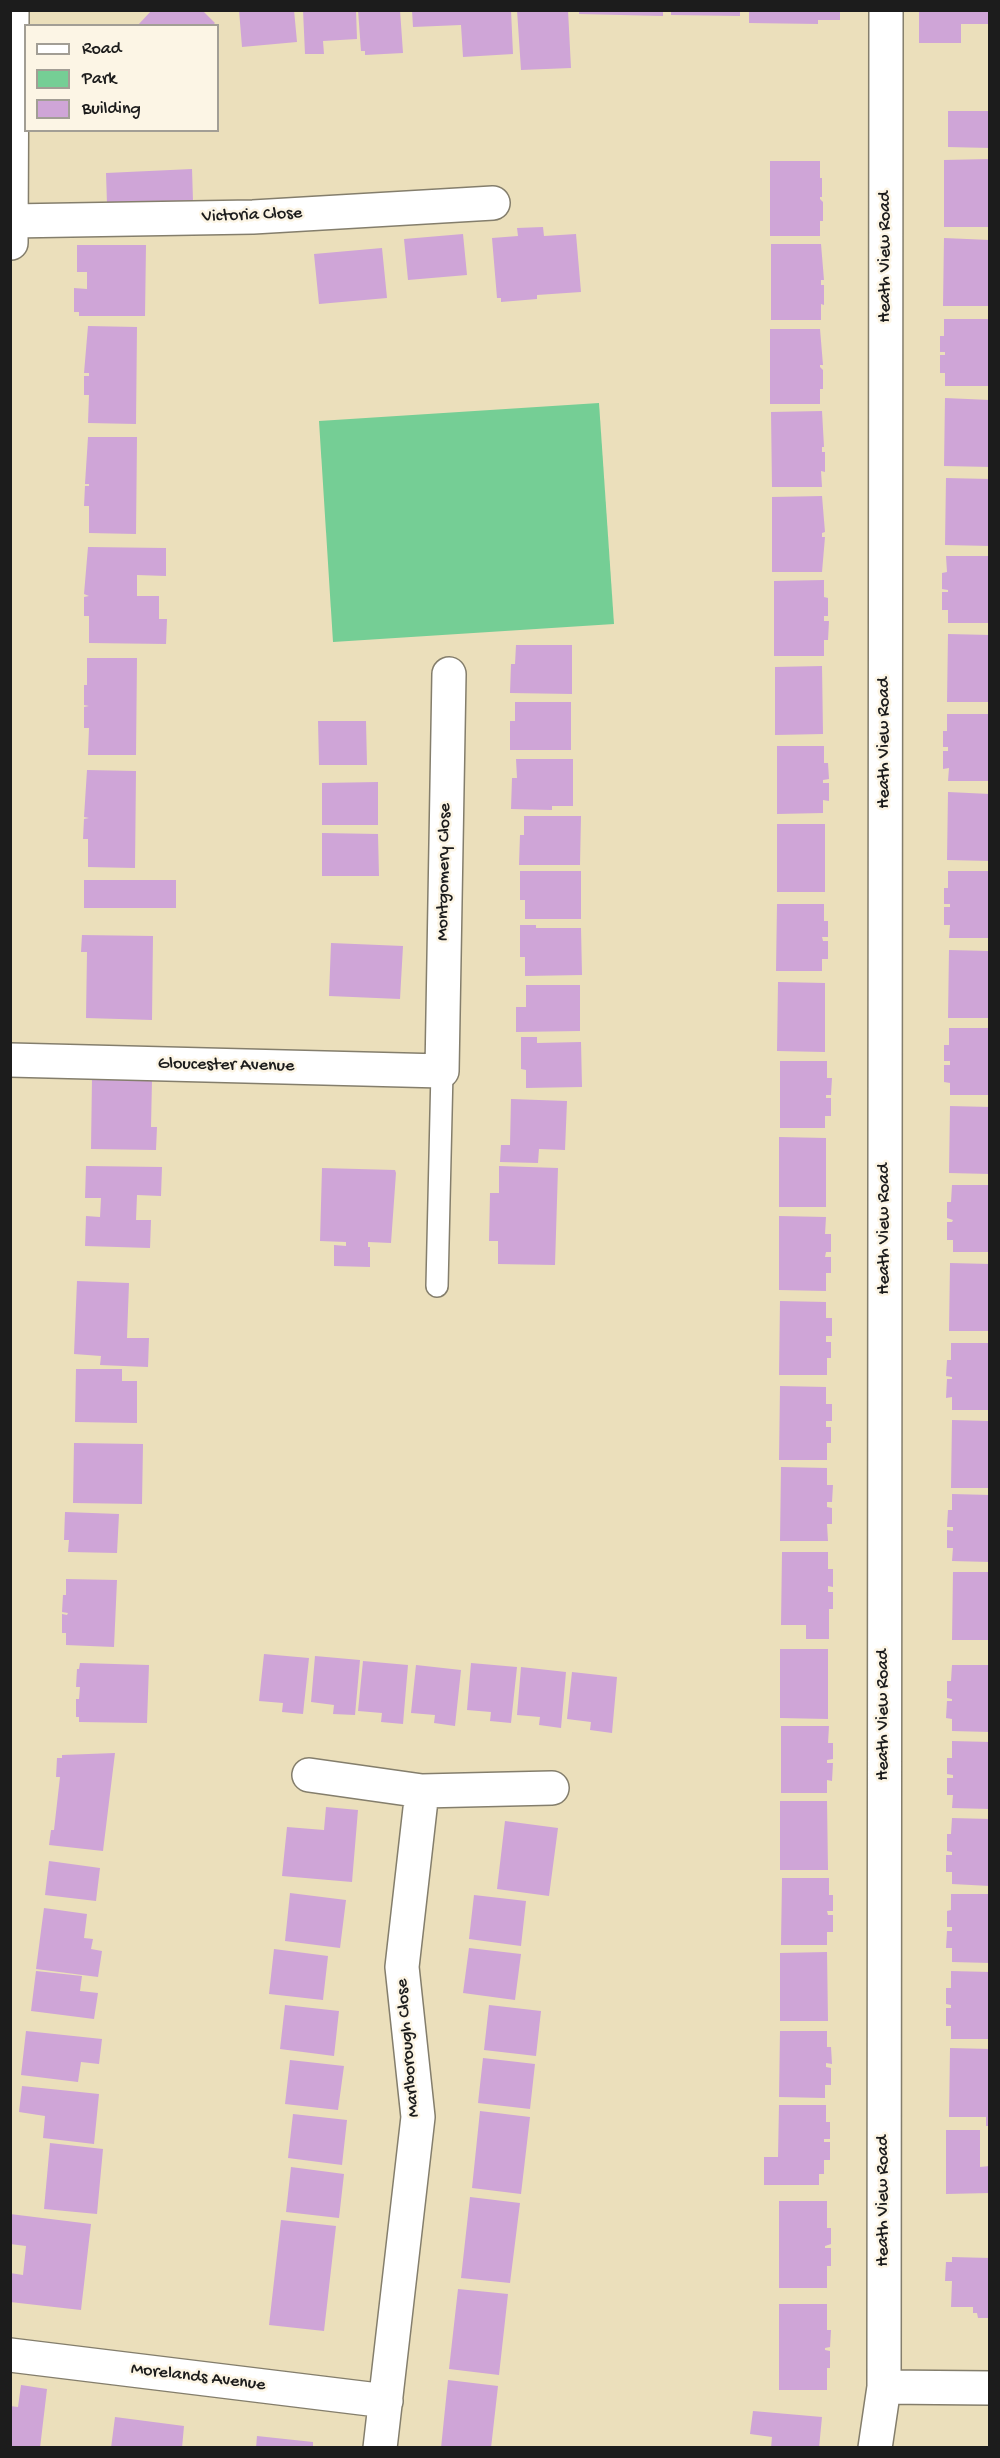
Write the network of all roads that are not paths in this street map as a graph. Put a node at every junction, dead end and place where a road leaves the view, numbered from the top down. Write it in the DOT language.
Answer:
graph roads {
  1 [pos="12,10"];
  2 [pos="886,10"];
  3 [pos="494,203"];
  4 [pos="11,221"];
  5 [pos="10,243"];
  6 [pos="449,674"];
  7 [pos="10,1060"];
  8 [pos="442,1071"];
  9 [pos="437,1286"];
  10 [pos="309,1775"];
  11 [pos="552,1788"];
  12 [pos="422,1791"];
  13 [pos="10,2355"];
  14 [pos="884,2387"];
  15 [pos="990,2388"];
  16 [pos="386,2401"];
  17 [pos="380,2448"];
  18 [pos="875,2448"];
  1 -- 4 [label="street"];
  2 -- 14 [label="street, Heath View Road"];
  3 -- 4 [label="street, Victoria Close"];
  4 -- 5 [label="street"];
  6 -- 8 [label="street, Montgomery Close"];
  7 -- 8 [label="street, Gloucester Avenue"];
  8 -- 9 [label="lane"];
  10 -- 12 [label="street"];
  11 -- 12 [label="street"];
  12 -- 16 [label="street, Marlborough Close"];
  13 -- 16 [label="street, Morelands Avenue"];
  14 -- 15 [label="street"];
  14 -- 18 [label="street, Heath View Road"];
  16 -- 17 [label="street, Marlborough Close"];
}
